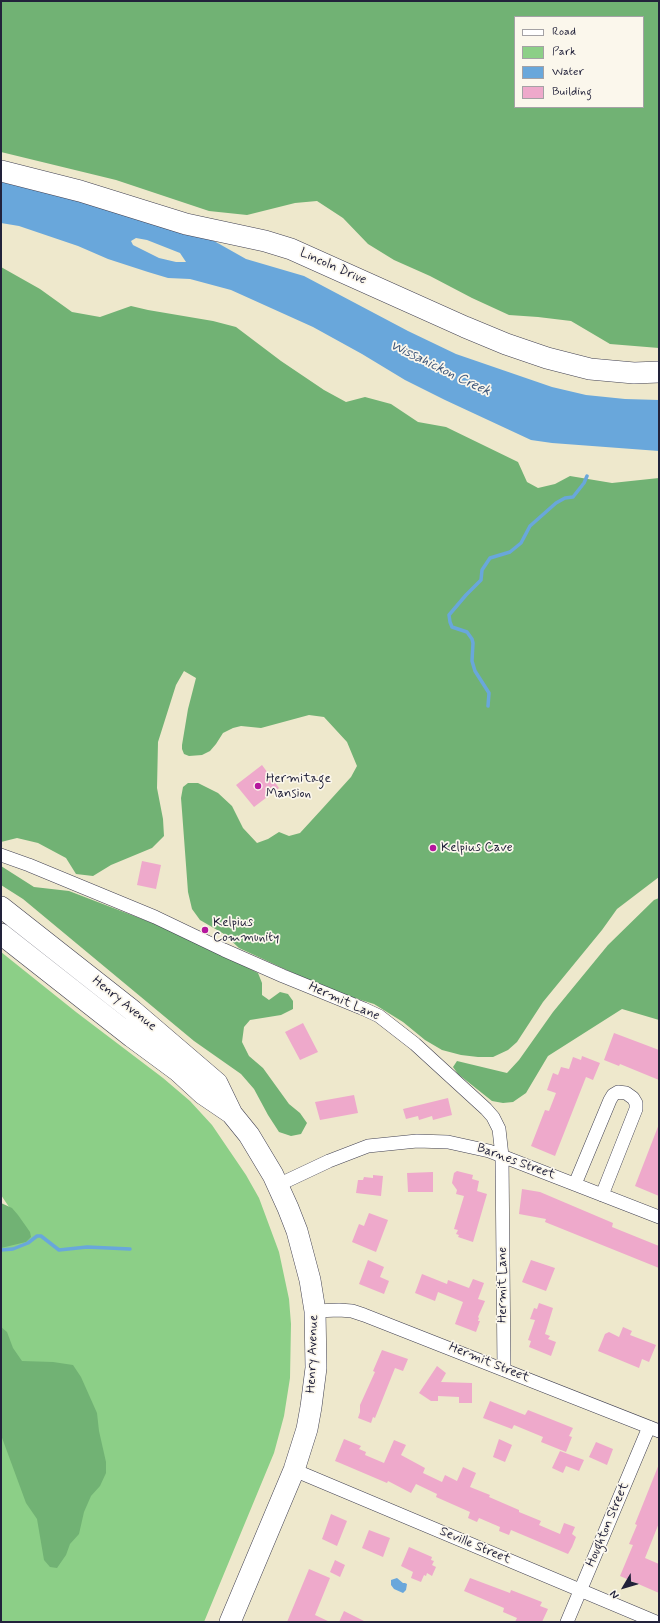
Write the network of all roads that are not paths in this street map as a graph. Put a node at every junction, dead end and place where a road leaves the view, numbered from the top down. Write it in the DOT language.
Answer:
graph roads {
  1 [pos="1,160"];
  2 [pos="1,171"];
  3 [pos="659,358"];
  4 [pos="659,372"];
  5 [pos="1,855"];
  6 [pos="1,907"];
  7 [pos="1,934"];
  8 [pos="232,1114"];
  9 [pos="502,1156"];
  10 [pos="575,1184"];
  11 [pos="278,1185"];
  12 [pos="602,1194"];
  13 [pos="659,1217"];
  14 [pos="315,1311"];
  15 [pos="504,1370"];
  16 [pos="654,1429"];
  17 [pos="294,1470"];
  18 [pos="581,1590"];
  19 [pos="230,1622"];
  20 [pos="567,1622"];
  21 [pos="656,1622"];
  1 -- 3 [label="main road, Lincoln Drive"];
  2 -- 4 [label="main road, Lincoln Drive"];
  5 -- 9 [label="street, Hermit Lane"];
  6 -- 8 [label="main road, Henry Avenue"];
  7 -- 8 [label="main road, Henry Avenue"];
  8 -- 11 [label="main road, Henry Avenue"];
  9 -- 10 [label="street, Barnes Street"];
  9 -- 11 [label="street, Barnes Street"];
  9 -- 15 [label="street, Hermit Lane"];
  10 -- 12 [label="street, Barnes Street"];
  10 -- 12 [label="street"];
  11 -- 14 [label="main road, Henry Avenue"];
  12 -- 13 [label="street, Barnes Street"];
  14 -- 15 [label="street, Hermit Street"];
  14 -- 17 [label="main road, Henry Avenue"];
  15 -- 16 [label="street, Hermit Street"];
  16 -- 18 [label="street, Houghton Street"];
  17 -- 18 [label="street, Seville Street"];
  17 -- 19 [label="main road, Henry Avenue"];
  18 -- 20 [label="street, Houghton Street"];
  18 -- 21 [label="street, Seville Street"];
}
